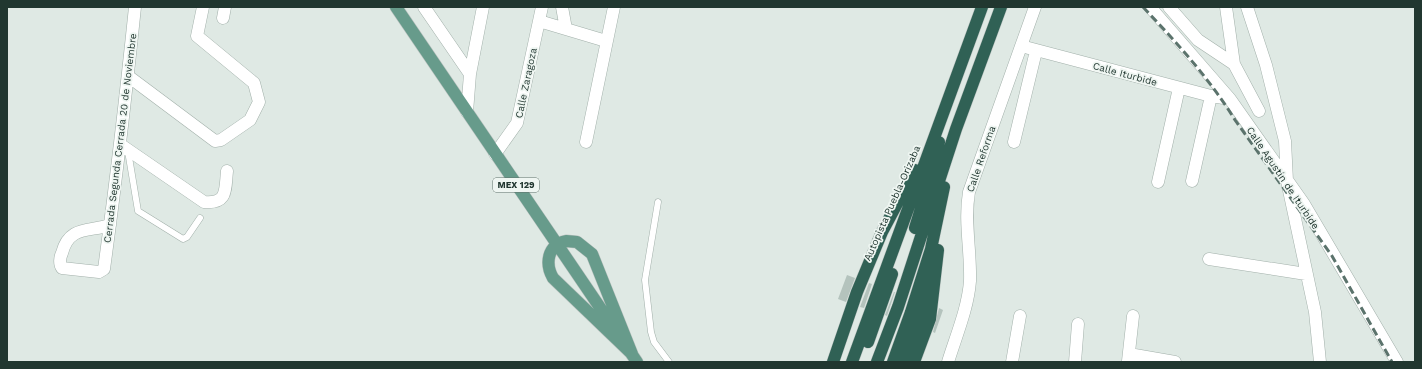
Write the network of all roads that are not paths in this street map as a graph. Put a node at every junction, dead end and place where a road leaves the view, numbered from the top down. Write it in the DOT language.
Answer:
graph roads {
  1 [pos="135,7"];
  2 [pos="203,7"];
  3 [pos="396,7"];
  4 [pos="424,7"];
  5 [pos="483,7"];
  6 [pos="542,7"];
  7 [pos="562,7"];
  8 [pos="614,7"];
  9 [pos="982,7"];
  10 [pos="1001,7"];
  11 [pos="1035,7"];
  12 [pos="1150,7"];
  13 [pos="1169,7"];
  14 [pos="1226,7"];
  15 [pos="1248,12"];
  16 [pos="539,21"];
  17 [pos="566,29"];
  18 [pos="606,41"];
  19 [pos="1021,46"];
  20 [pos="1036,51"];
  21 [pos="1234,64"];
  22 [pos="470,74"];
  23 [pos="128,76"];
  24 [pos="1179,88"];
  25 [pos="1211,96"];
  26 [pos="1230,99"];
  27 [pos="948,100"];
  28 [pos="1259,111"];
  29 [pos="467,112"];
  30 [pos="956,129"];
  31 [pos="586,142"];
  32 [pos="1014,142"];
  33 [pos="124,147"];
  34 [pos="495,154"];
  35 [pos="227,171"];
  36 [pos="1192,181"];
  37 [pos="1287,181"];
  38 [pos="1158,182"];
  39 [pos="658,202"];
  40 [pos="200,218"];
  41 [pos="110,225"];
  42 [pos="556,245"];
  43 [pos="938,250"];
  44 [pos="1209,259"];
  45 [pos="1306,274"];
  46 [pos="1020,316"];
  47 [pos="1133,316"];
  48 [pos="1078,324"];
  49 [pos="634,358"];
  50 [pos="1129,358"];
  51 [pos="669,362"];
  52 [pos="833,362"];
  53 [pos="845,362"];
  54 [pos="852,362"];
  55 [pos="861,362"];
  56 [pos="869,362"];
  57 [pos="877,362"];
  58 [pos="885,362"];
  59 [pos="893,362"];
  60 [pos="903,362"];
  61 [pos="914,362"];
  62 [pos="948,362"];
  63 [pos="1012,362"];
  64 [pos="1074,362"];
  65 [pos="1176,362"];
  66 [pos="1320,362"];
  67 [pos="1397,362"];
  1 -- 23 [label="street, Cerrada Segunda Cerrada 20 de Noviembre"];
  2 -- 23 [label="street"];
  3 -- 29 [label="main road, MEX 129"];
  4 -- 22 [label="street"];
  5 -- 22 [label="street"];
  6 -- 16 [label="street, Calle Zaragoza"];
  7 -- 17 [label="street"];
  8 -- 18 [label="street"];
  9 -- 27 [label="highway, Autopista Puebla-Orizaba"];
  10 -- 30 [label="highway"];
  11 -- 19 [label="street, Calle Reforma"];
  12 -- 26 [label="street, Calle Agustín de Iturbide"];
  13 -- 21 [label="street"];
  14 -- 21 [label="street"];
  15 -- 37 [label="street"];
  16 -- 17 [label="street"];
  16 -- 34 [label="street, Calle Zaragoza"];
  17 -- 18 [label="street"];
  18 -- 31 [label="street"];
  19 -- 20 [label="street, Calle Iturbide"];
  19 -- 62 [label="street, Calle Reforma"];
  20 -- 24 [label="street, Calle Iturbide"];
  20 -- 32 [label="street"];
  21 -- 28 [label="street"];
  22 -- 29 [label="street"];
  23 -- 33 [label="street, Cerrada Segunda Cerrada 20 de Noviembre"];
  24 -- 25 [label="street, Calle Iturbide"];
  24 -- 38 [label="street"];
  25 -- 26 [label="street, Calle Iturbide"];
  25 -- 36 [label="street"];
  26 -- 37 [label="street, Calle Agustín de Iturbide"];
  27 -- 52 [label="highway"];
  27 -- 53 [label="highway, Autopista Puebla-Orizaba"];
  27 -- 54 [label="highway, Autopista Puebla-Orizaba"];
  27 -- 55 [label="highway, Autopista Puebla-Orizaba"];
  27 -- 56 [label="highway, Autopista Puebla-Orizaba"];
  29 -- 34 [label="main road, MEX 129"];
  30 -- 43 [label="highway"];
  30 -- 57 [label="highway"];
  30 -- 58 [label="highway"];
  30 -- 59 [label="highway"];
  33 -- 35 [label="street"];
  33 -- 40 [label="lane"];
  33 -- 41 [label="street, Cerrada Segunda Cerrada 20 de Noviembre"];
  34 -- 42 [label="main road, MEX 129"];
  37 -- 45 [label="street"];
  37 -- 67 [label="street, Calle Agustín de Iturbide"];
  39 -- 51 [label="lane"];
  41 -- 41 [label="street, Cerrada Segunda Cerrada 20 de Noviembre"];
  42 -- 49 [label="main road, MEX 129"];
  42 -- 49 [label="main road"];
  42 -- 49 [label="main road"];
  43 -- 60 [label="highway"];
  43 -- 61 [label="highway"];
  44 -- 45 [label="street"];
  45 -- 66 [label="street"];
  46 -- 63 [label="street"];
  47 -- 50 [label="street"];
  48 -- 64 [label="street"];
  50 -- 65 [label="street"];
}
